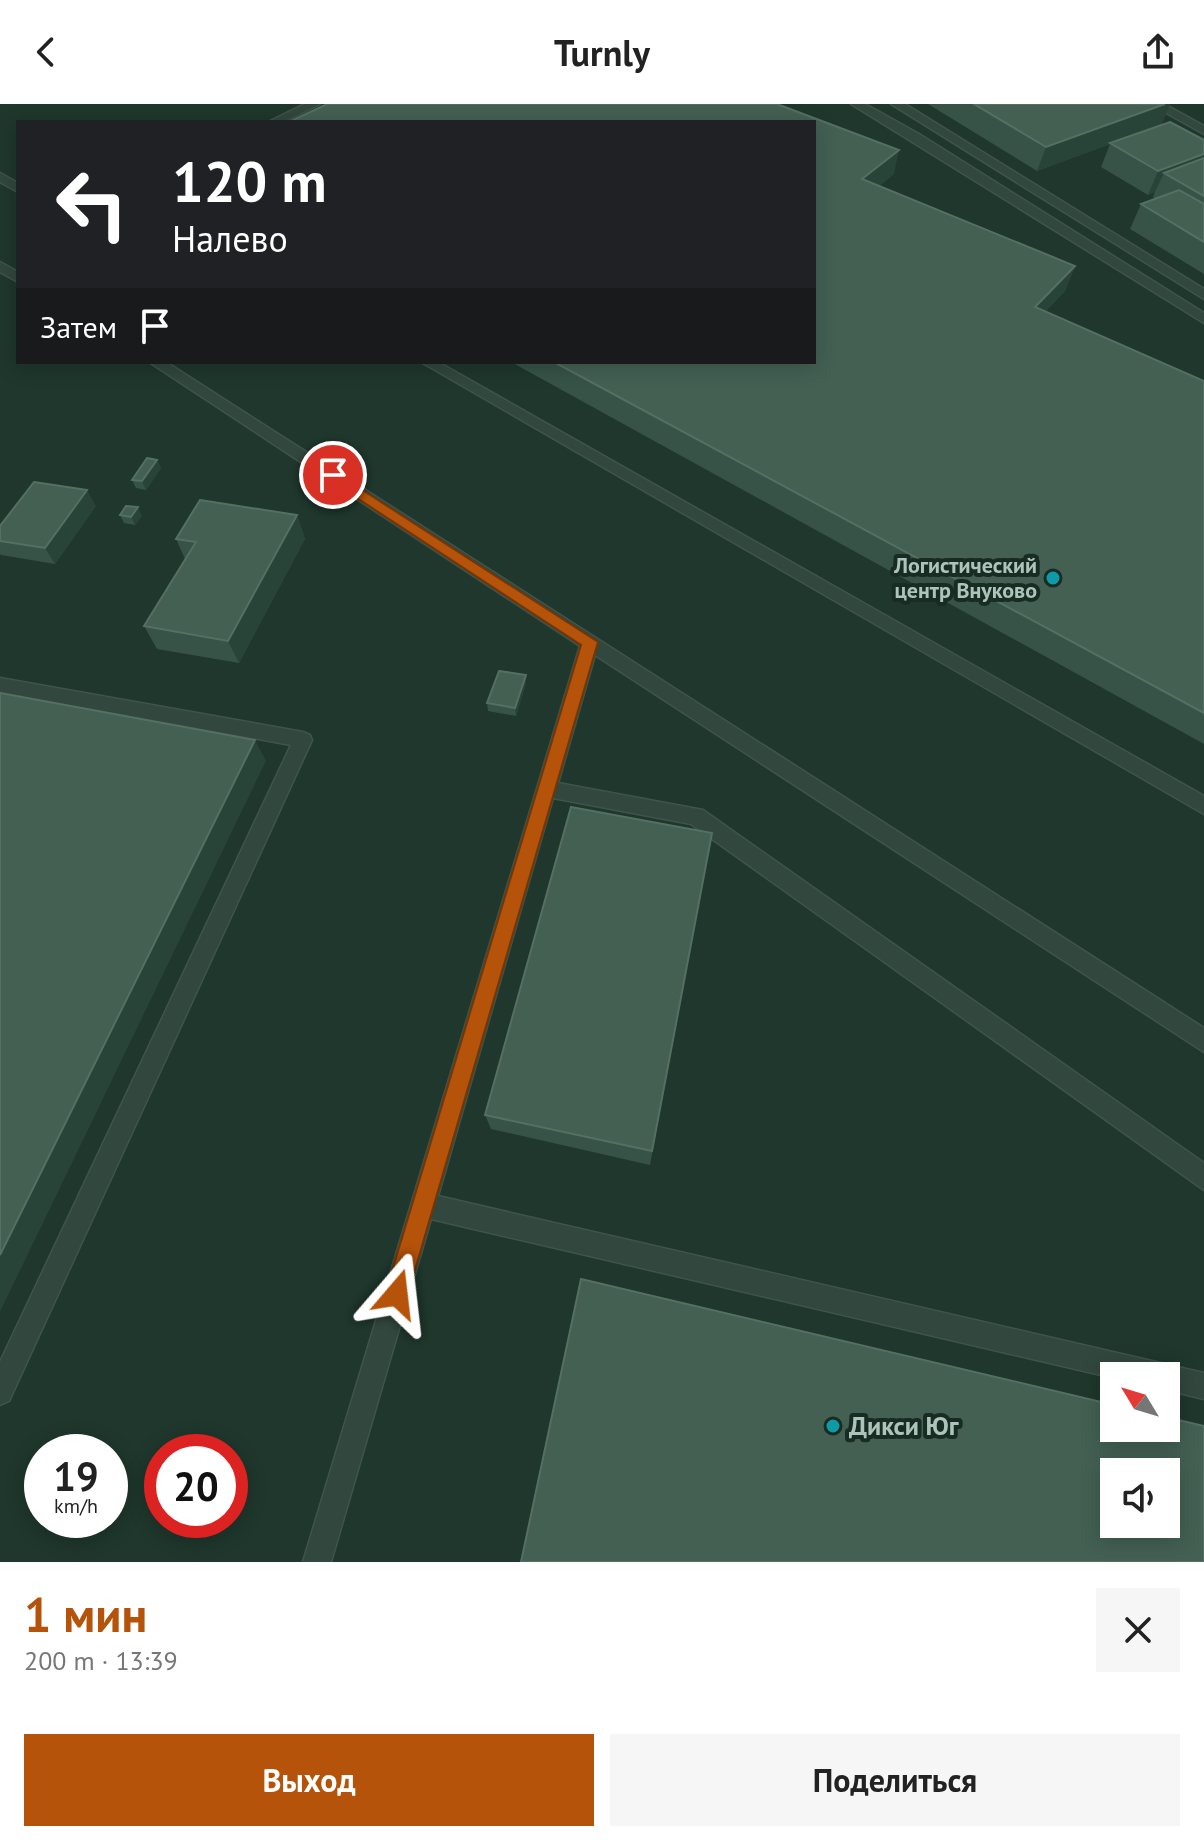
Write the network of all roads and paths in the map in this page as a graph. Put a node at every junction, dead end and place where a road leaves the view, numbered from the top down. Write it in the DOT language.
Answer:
graph roads {
  1 [pos="314,104"];
  2 [pos="857,104"];
  3 [pos="897,104"];
  4 [pos="1156,104"];
  5 [pos="278,120"];
  6 [pos="1204,131"];
  7 [pos="1204,295"];
  8 [pos="1204,319"];
  9 [pos="159,364"];
  10 [pos="431,364"];
  11 [pos="590,642"];
  12 [pos="0,685"];
  13 [pos="547,789"];
  14 [pos="1204,806"];
  15 [pos="1204,1041"];
  16 [pos="1204,1178"];
  17 [pos="423,1205"];
  18 [pos="1103,1362"];
  19 [pos="1180,1380"];
  20 [pos="1204,1386"];
  21 [pos="0,1392"];
  22 [pos="317,1562"];
  1 -- 5 [label="lane"];
  2 -- 8 [label="lane"];
  3 -- 7 [label="lane"];
  4 -- 6 [label="lane"];
  9 -- 11 [label="lane"];
  10 -- 14 [label="lane"];
  11 -- 13 [label="lane"];
  11 -- 15 [label="lane"];
  12 -- 21 [label="lane"];
  13 -- 16 [label="lane"];
  13 -- 17 [label="lane"];
  17 -- 18 [label="lane"];
  17 -- 22 [label="lane"];
  19 -- 20 [label="lane"];
}
